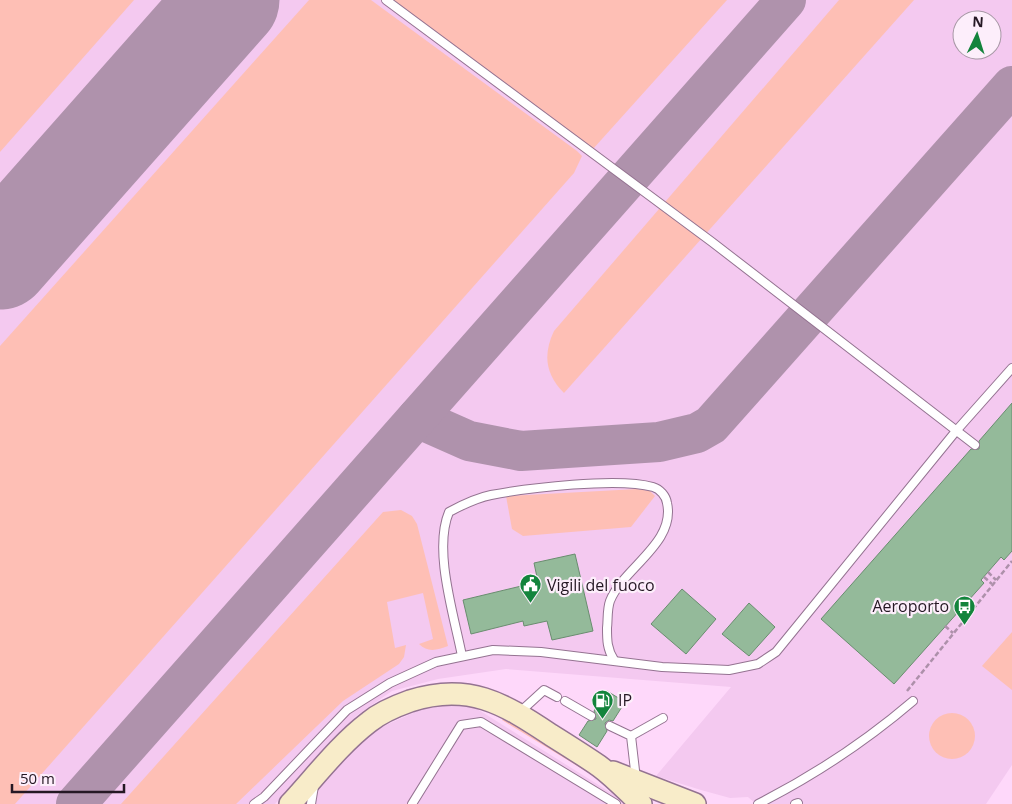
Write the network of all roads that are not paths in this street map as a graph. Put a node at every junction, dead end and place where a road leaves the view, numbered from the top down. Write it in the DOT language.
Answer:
graph roads {
  1 [pos="386,0"];
  2 [pos="1012,368"];
  3 [pos="956,431"];
  4 [pos="975,445"];
  5 [pos="462,656"];
  6 [pos="614,660"];
  7 [pos="557,697"];
  8 [pos="565,701"];
  9 [pos="913,701"];
  10 [pos="519,714"];
  11 [pos="591,716"];
  12 [pos="663,718"];
  13 [pos="610,726"];
  14 [pos="631,736"];
  15 [pos="599,766"];
  16 [pos="315,777"];
  17 [pos="636,781"];
  18 [pos="254,804"];
  19 [pos="290,804"];
  20 [pos="311,804"];
  21 [pos="412,804"];
  22 [pos="616,804"];
  23 [pos="641,804"];
  24 [pos="695,804"];
  25 [pos="758,804"];
  1 -- 3 [label="lane"];
  2 -- 3 [label="lane"];
  3 -- 4 [label="lane"];
  3 -- 6 [label="lane"];
  5 -- 6 [label="lane"];
  5 -- 6 [label="lane"];
  5 -- 18 [label="lane"];
  7 -- 10 [label="lane"];
  8 -- 11 [label="lane"];
  9 -- 25 [label="lane"];
  10 -- 15 [label="street"];
  10 -- 16 [label="street"];
  12 -- 14 [label="lane"];
  13 -- 14 [label="lane"];
  14 -- 17 [label="lane"];
  15 -- 17 [label="street"];
  15 -- 23 [label="street"];
  16 -- 19 [label="street"];
  16 -- 20 [label="lane"];
  17 -- 24 [label="street"];
  21 -- 22 [label="lane"];
}
